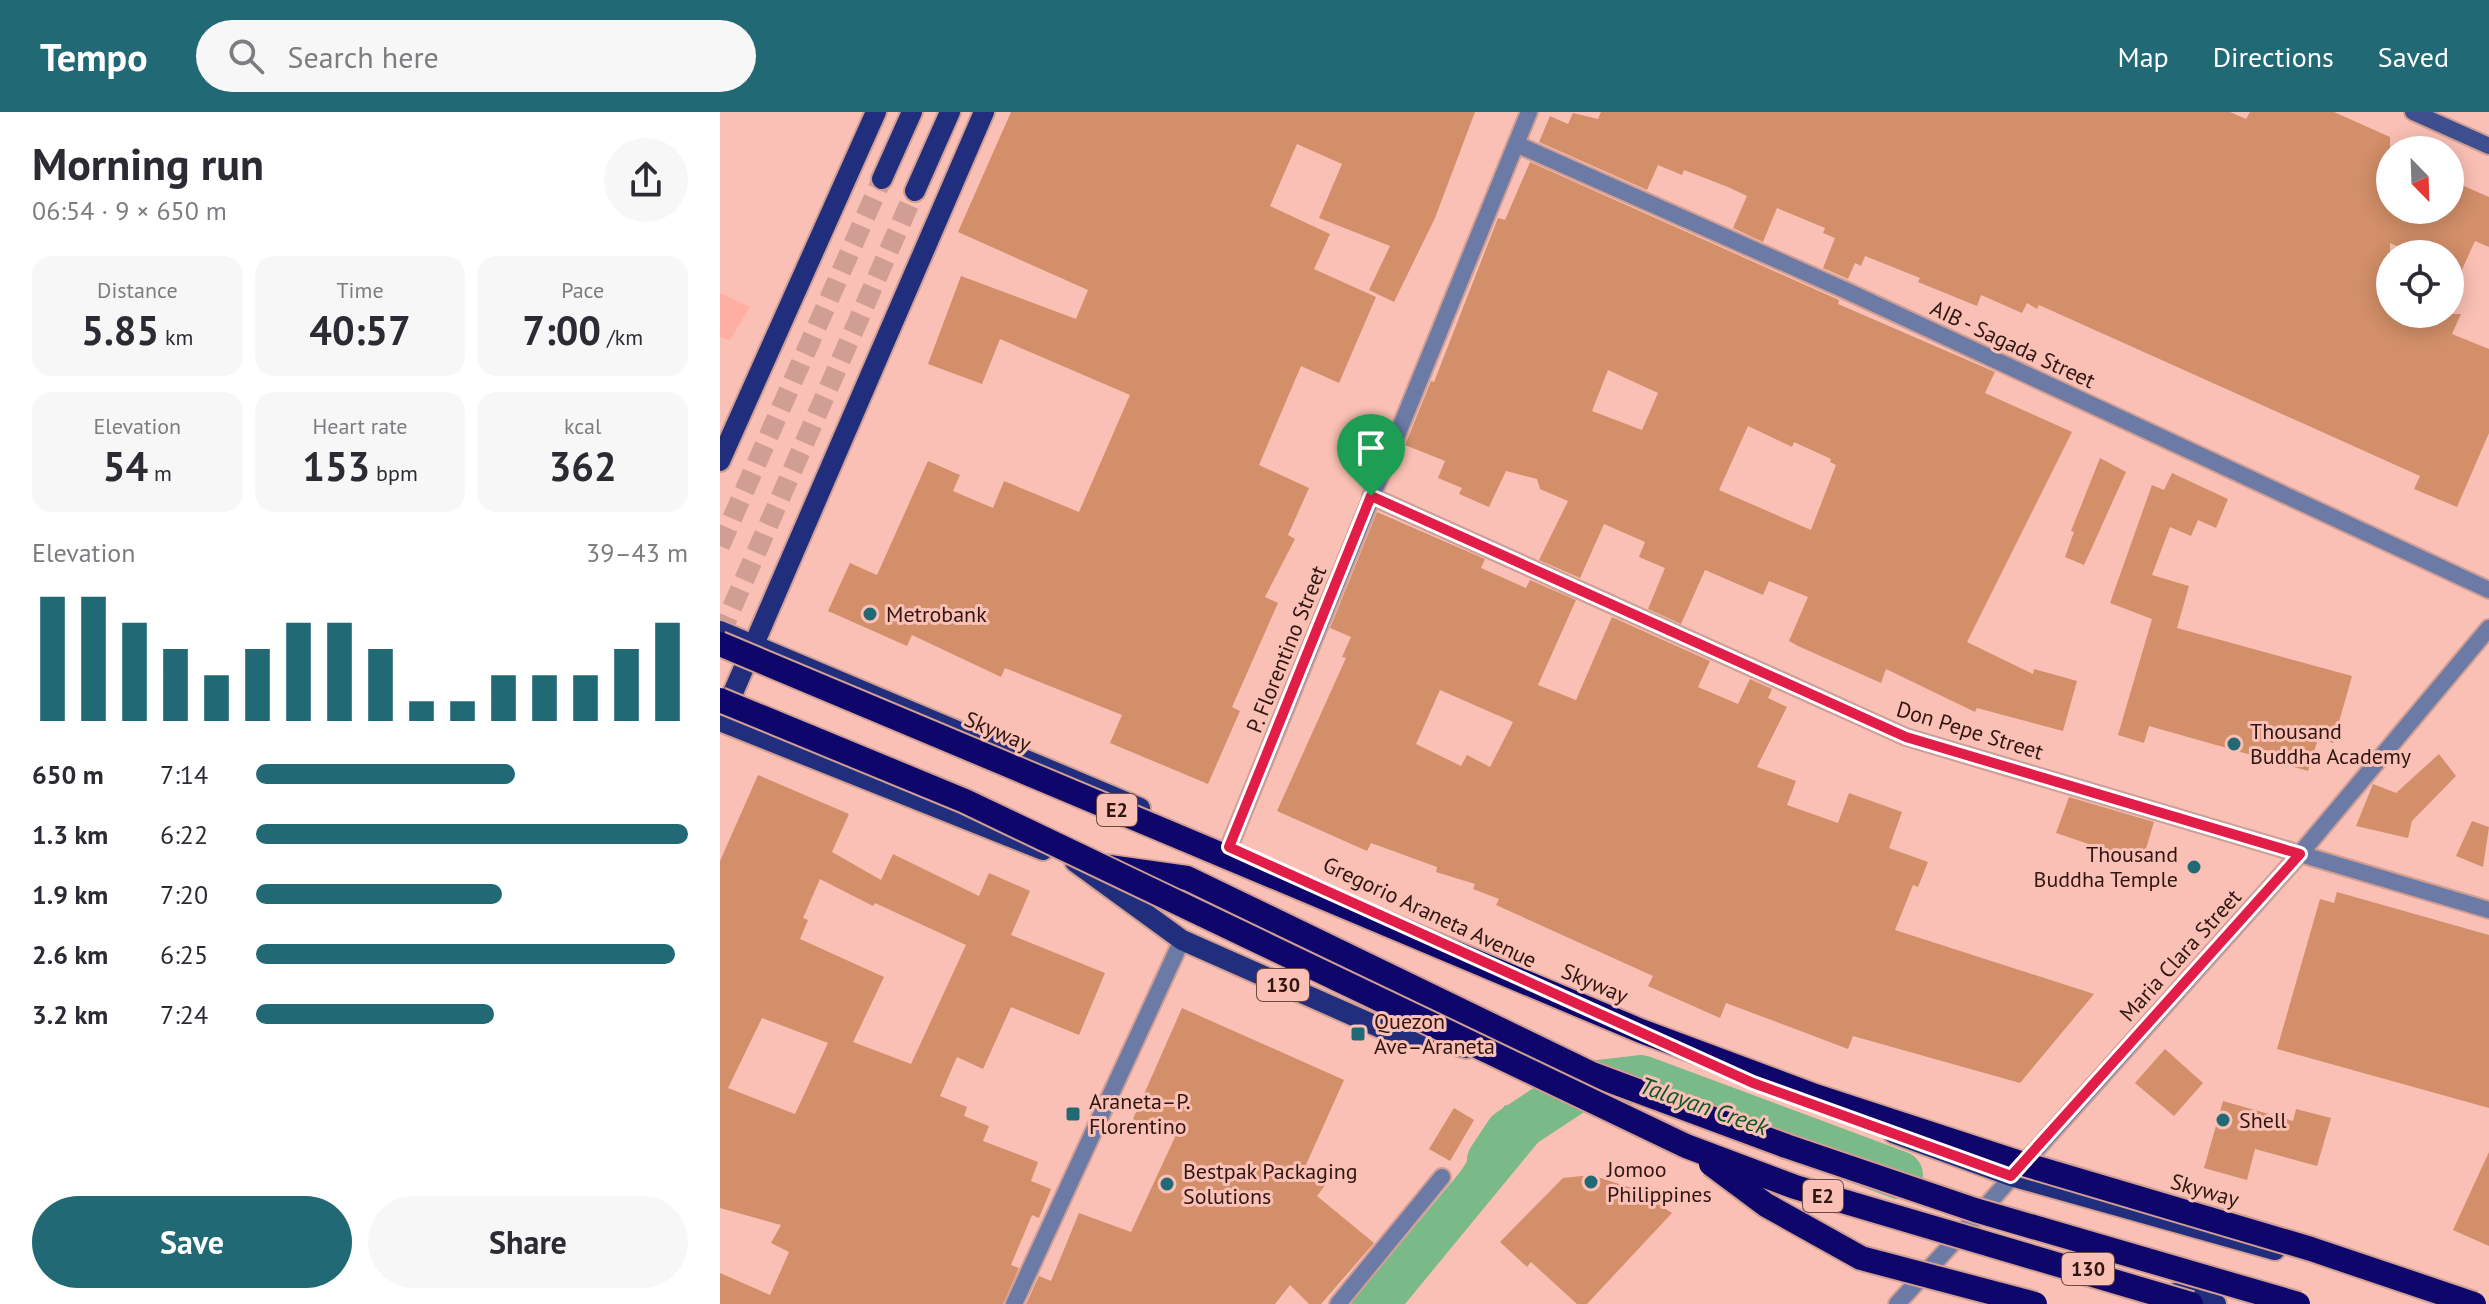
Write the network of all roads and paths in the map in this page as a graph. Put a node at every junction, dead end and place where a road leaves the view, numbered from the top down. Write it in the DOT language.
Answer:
graph roads {
  1 [pos="876,112"];
  2 [pos="912,112"];
  3 [pos="950,112"];
  4 [pos="984,112"];
  5 [pos="1529,112"];
  6 [pos="2413,112"];
  7 [pos="1516,144"];
  8 [pos="2489,146"];
  9 [pos="882,179"];
  10 [pos="915,191"];
  11 [pos="720,461"];
  12 [pos="1371,496"];
  13 [pos="2489,590"];
  14 [pos="2489,628"];
  15 [pos="720,631"];
  16 [pos="720,644"];
  17 [pos="754,645"];
  18 [pos="720,655"];
  19 [pos="720,700"];
  20 [pos="720,722"];
  21 [pos="1229,847"];
  22 [pos="2300,854"];
  23 [pos="1075,862"];
  24 [pos="2489,910"];
  25 [pos="1182,940"];
  26 [pos="1518,1062"];
  27 [pos="1589,1085"];
  28 [pos="1686,1146"];
  29 [pos="2011,1176"];
  30 [pos="1442,1177"];
  31 [pos="1961,1234"];
  32 [pos="1014,1304"];
  33 [pos="1338,1304"];
  34 [pos="1897,1304"];
  35 [pos="2035,1304"];
  36 [pos="2191,1304"];
  37 [pos="2216,1304"];
  38 [pos="2298,1304"];
  39 [pos="2452,1304"];
  40 [pos="2474,1304"];
  1 -- 11 [label="main road"];
  2 -- 9 [label="main road"];
  3 -- 10 [label="main road"];
  4 -- 17 [label="main road"];
  5 -- 7 [label="street, P. Florentino Street"];
  6 -- 8 [label="main road"];
  7 -- 12 [label="street, P. Florentino Street"];
  7 -- 13 [label="street, AIB - Sagada Street"];
  12 -- 21 [label="street, P. Florentino Street"];
  12 -- 22 [label="street, Don Pepe Street"];
  14 -- 22 [label="street, Maria Clara Street"];
  15 -- 17 [label="main road, Gregorio Araneta Avenue"];
  16 -- 40 [label="highway, Skyway / E2, bridge"];
  17 -- 18 [label="main road"];
  17 -- 20 [label="main road"];
  17 -- 21 [label="main road, Gregorio Araneta Avenue"];
  19 -- 28 [label="highway, E2, bridge"];
  20 -- 23 [label="main road, 130"];
  21 -- 29 [label="main road, Gregorio Araneta Avenue"];
  22 -- 24 [label="street, Don Pepe Street"];
  22 -- 29 [label="street, Maria Clara Street"];
  23 -- 25 [label="main road, 130"];
  23 -- 26 [label="main road, 130"];
  23 -- 27 [label="highway"];
  25 -- 26 [label="main road, 130"];
  25 -- 32 [label="street"];
  26 -- 27 [label="main road, 130, bridge"];
  27 -- 31 [label="main road, 130"];
  27 -- 38 [label="highway, bridge"];
  28 -- 35 [label="highway, bridge"];
  28 -- 36 [label="highway, E2, bridge"];
  29 -- 31 [label="street, Maria Clara Street"];
  29 -- 39 [label="main road, Gregorio Araneta Avenue"];
  30 -- 33 [label="street"];
  31 -- 34 [label="street, Maria Clara Street"];
  31 -- 37 [label="main road, 130"];
}
